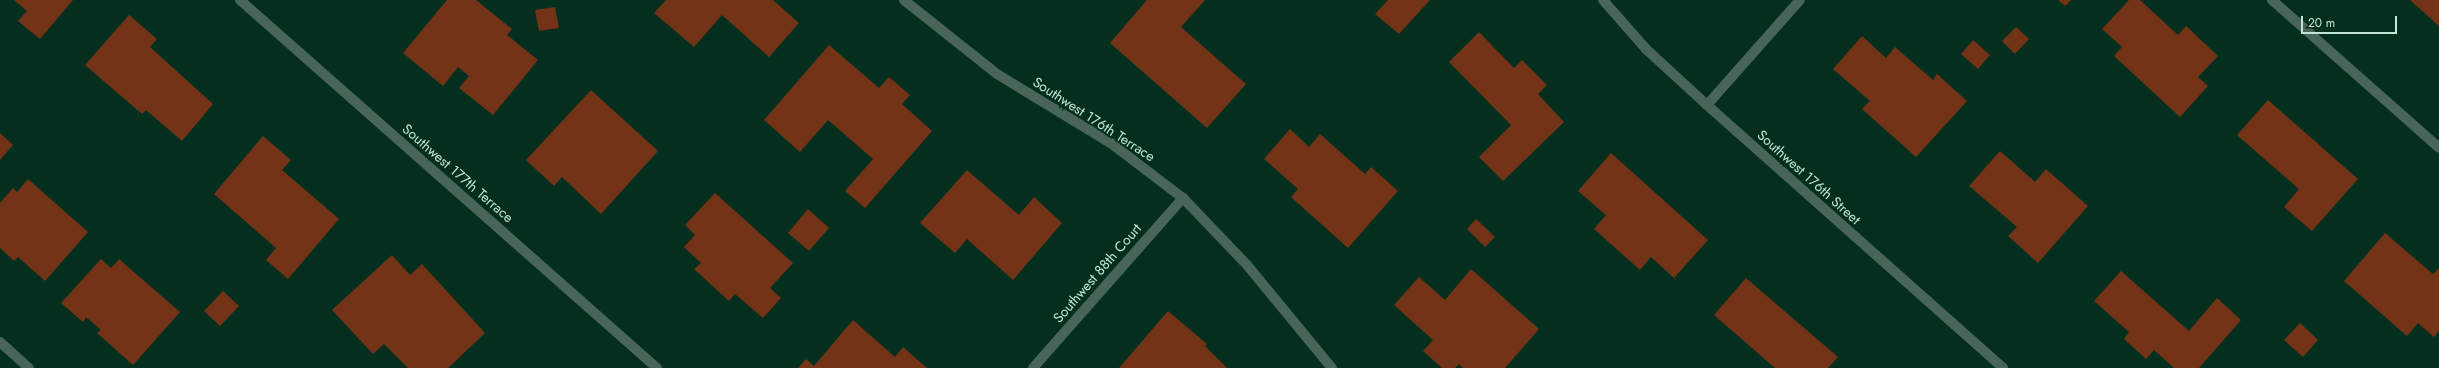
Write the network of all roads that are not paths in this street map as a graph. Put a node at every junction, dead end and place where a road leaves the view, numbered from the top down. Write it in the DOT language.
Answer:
graph roads {
  1 [pos="240,0"];
  2 [pos="904,0"];
  3 [pos="1603,0"];
  4 [pos="1800,0"];
  5 [pos="2272,0"];
  6 [pos="1707,105"];
  7 [pos="2439,148"];
  8 [pos="1183,198"];
  9 [pos="0,342"];
  10 [pos="29,368"];
  11 [pos="657,368"];
  12 [pos="1033,368"];
  13 [pos="1332,368"];
  14 [pos="2003,368"];
  1 -- 11 [label="street, Southwest 177th Terrace"];
  2 -- 8 [label="street, Southwest 176th Terrace"];
  3 -- 6 [label="street, Southwest 176th Street"];
  4 -- 6 [label="street"];
  5 -- 7 [label="street"];
  6 -- 14 [label="street, Southwest 176th Street"];
  8 -- 12 [label="street, Southwest 88th Court"];
  8 -- 13 [label="street, Southwest 176th Terrace"];
  9 -- 10 [label="street"];
}
